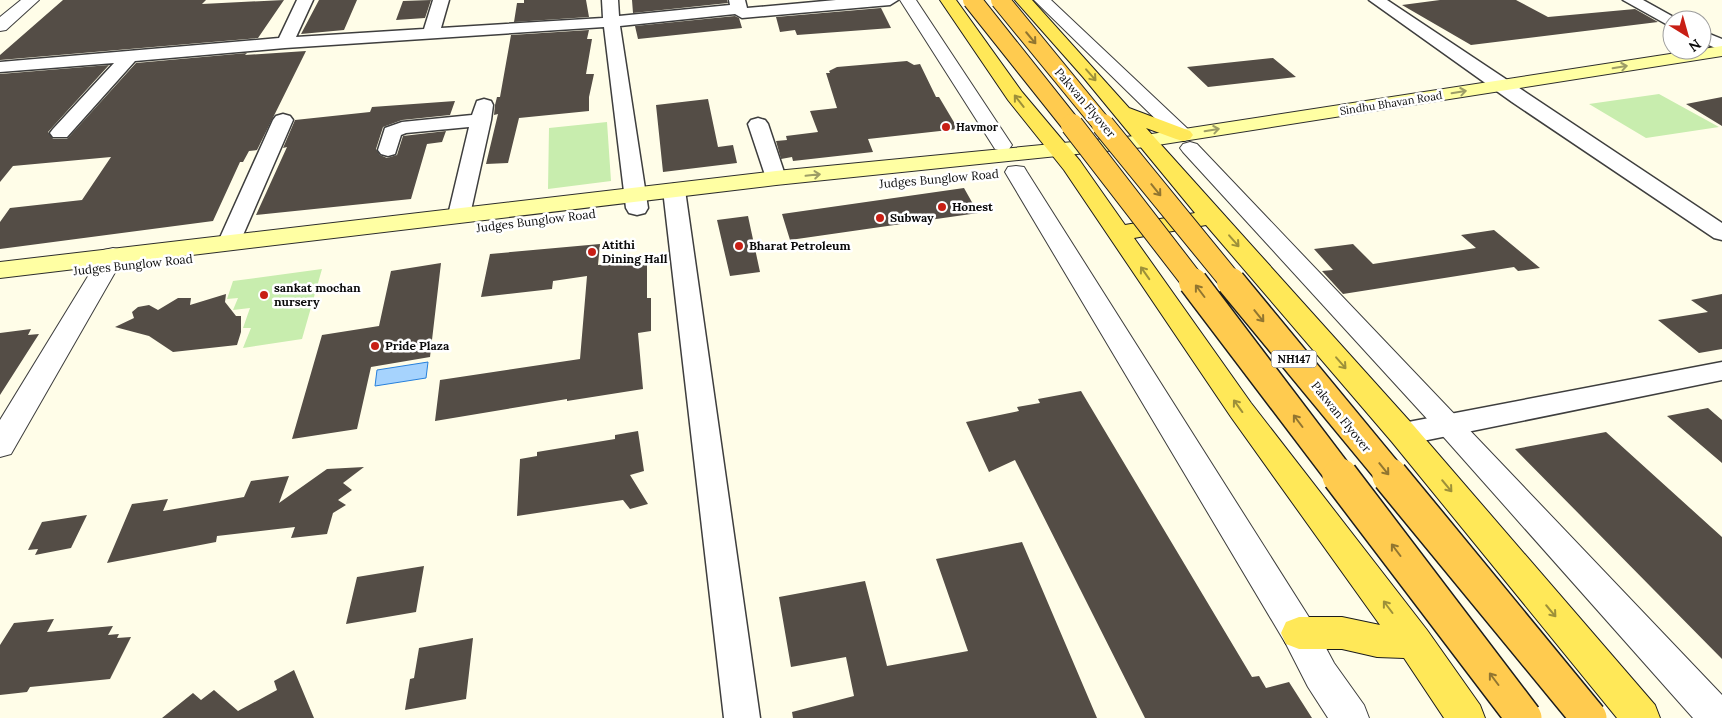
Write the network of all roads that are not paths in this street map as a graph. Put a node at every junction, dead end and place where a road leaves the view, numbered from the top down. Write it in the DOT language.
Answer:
graph roads {
  1 [pos="21,0"];
  2 [pos="31,0"];
  3 [pos="305,0"];
  4 [pos="441,0"];
  5 [pos="610,0"];
  6 [pos="890,0"];
  7 [pos="908,0"];
  8 [pos="948,0"];
  9 [pos="972,0"];
  10 [pos="1000,0"];
  11 [pos="1023,0"];
  12 [pos="1042,0"];
  13 [pos="1377,0"];
  14 [pos="1631,0"];
  15 [pos="738,5"];
  16 [pos="0,16"];
  17 [pos="1662,16"];
  18 [pos="611,22"];
  19 [pos="0,26"];
  20 [pos="431,33"];
  21 [pos="285,43"];
  22 [pos="1722,51"];
  23 [pos="130,56"];
  24 [pos="1722,66"];
  25 [pos="0,67"];
  26 [pos="1501,86"];
  27 [pos="1519,98"];
  28 [pos="1122,111"];
  29 [pos="283,120"];
  30 [pos="758,124"];
  31 [pos="1041,128"];
  32 [pos="60,133"];
  33 [pos="1186,141"];
  34 [pos="1002,146"];
  35 [pos="1151,147"];
  36 [pos="388,150"];
  37 [pos="980,157"];
  38 [pos="1066,158"];
  39 [pos="1016,172"];
  40 [pos="1176,177"];
  41 [pos="776,178"];
  42 [pos="675,197"];
  43 [pos="636,202"];
  44 [pos="459,215"];
  45 [pos="1212,217"];
  46 [pos="1722,233"];
  47 [pos="1117,234"];
  48 [pos="229,242"];
  49 [pos="109,261"];
  50 [pos="0,270"];
  51 [pos="0,281"];
  52 [pos="1722,371"];
  53 [pos="1450,425"];
  54 [pos="1403,434"];
  55 [pos="0,446"];
  56 [pos="1299,633"];
  57 [pos="1414,642"];
  58 [pos="742,718"];
  59 [pos="1350,718"];
  60 [pos="1466,718"];
  61 [pos="1524,718"];
  62 [pos="1589,718"];
  63 [pos="1641,718"];
  64 [pos="1718,718"];
  1 -- 16 [label="street"];
  2 -- 19 [label="street"];
  3 -- 21 [label="street"];
  4 -- 20 [label="street"];
  5 -- 18 [label="street"];
  6 -- 15 [label="street"];
  7 -- 34 [label="street"];
  31 -- 8 [label="main road, one-way"];
  61 -- 9 [label="highway, Pakwan Flyover / NH147, one-way, bridge"];
  10 -- 62 [label="highway, Pakwan Flyover / NH147, one-way, bridge"];
  11 -- 28 [label="main road, one-way"];
  12 -- 33 [label="street"];
  13 -- 26 [label="street"];
  14 -- 17 [label="street"];
  15 -- 18 [label="street"];
  18 -- 20 [label="street"];
  18 -- 43 [label="street"];
  20 -- 21 [label="street"];
  21 -- 23 [label="street"];
  26 -- 22 [label="main road, Sindhu Bhavan Road, one-way"];
  23 -- 25 [label="street"];
  23 -- 32 [label="street"];
  24 -- 27 [label="main road, Sindhu Bhavan Road"];
  26 -- 27 [label="street"];
  33 -- 26 [label="main road, Sindhu Bhavan Road, one-way"];
  27 -- 33 [label="main road, Sindhu Bhavan Road"];
  27 -- 46 [label="street"];
  28 -- 33 [label="main road"];
  28 -- 35 [label="main road"];
  29 -- 48 [label="street"];
  30 -- 41 [label="street"];
  31 -- 34 [label="main road"];
  31 -- 38 [label="main road"];
  33 -- 35 [label="main road, Sindhu Bhavan Road"];
  33 -- 40 [label="main road"];
  33 -- 53 [label="street"];
  34 -- 37 [label="main road"];
  35 -- 38 [label="main road, Sindhu Bhavan Road"];
  35 -- 40 [label="main road"];
  36 -- 44 [label="street"];
  37 -- 38 [label="main road, Judges Bunglow Road"];
  41 -- 37 [label="main road, Judges Bunglow Road, one-way"];
  38 -- 39 [label="main road, Judges Bunglow Road"];
  38 -- 47 [label="main road"];
  39 -- 42 [label="main road, Judges Bunglow Road"];
  39 -- 56 [label="street"];
  40 -- 45 [label="main road"];
  41 -- 42 [label="main road, Judges Bunglow Road"];
  42 -- 43 [label="main road, Judges Bunglow Road"];
  42 -- 58 [label="street"];
  43 -- 44 [label="main road, Judges Bunglow Road"];
  43 -- 49 [label="main road, Judges Bunglow Road"];
  44 -- 48 [label="main road, Judges Bunglow Road"];
  45 -- 47 [label="main road"];
  45 -- 54 [label="main road, one-way"];
  57 -- 47 [label="main road, one-way"];
  48 -- 49 [label="main road, Judges Bunglow Road"];
  49 -- 50 [label="main road, Judges Bunglow Road"];
  49 -- 51 [label="main road, Judges Bunglow Road"];
  49 -- 55 [label="street"];
  52 -- 53 [label="street"];
  53 -- 54 [label="street"];
  53 -- 64 [label="street"];
  54 -- 63 [label="main road, one-way"];
  56 -- 57 [label="main road"];
  56 -- 59 [label="street"];
  57 -- 60 [label="main road"];
}
